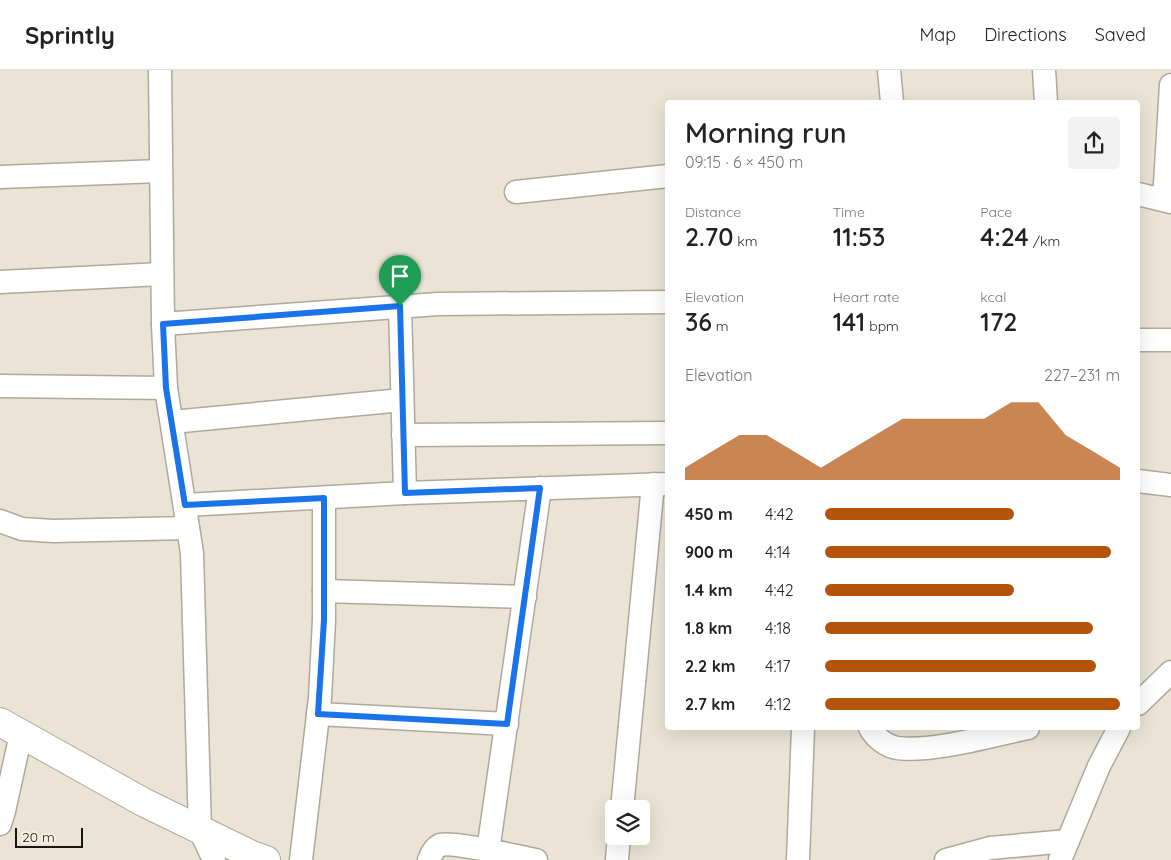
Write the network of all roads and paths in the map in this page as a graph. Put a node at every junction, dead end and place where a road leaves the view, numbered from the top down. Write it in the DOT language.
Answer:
graph roads {
  1 [pos="160,70"];
  2 [pos="889,70"];
  3 [pos="1044,70"];
  4 [pos="1171,85"];
  5 [pos="892,100"];
  6 [pos="1046,100"];
  7 [pos="161,171"];
  8 [pos="0,176"];
  9 [pos="665,176"];
  10 [pos="516,192"];
  11 [pos="1140,194"];
  12 [pos="1168,201"];
  13 [pos="162,274"];
  14 [pos="0,282"];
  15 [pos="665,302"];
  16 [pos="400,306"];
  17 [pos="163,324"];
  18 [pos="1140,340"];
  19 [pos="1171,340"];
  20 [pos="0,386"];
  21 [pos="166,388"];
  22 [pos="402,400"];
  23 [pos="172,422"];
  24 [pos="665,433"];
  25 [pos="403,435"];
  26 [pos="1140,482"];
  27 [pos="660,484"];
  28 [pos="1171,485"];
  29 [pos="540,488"];
  30 [pos="405,493"];
  31 [pos="324,498"];
  32 [pos="185,505"];
  33 [pos="0,521"];
  34 [pos="188,528"];
  35 [pos="324,591"];
  36 [pos="525,597"];
  37 [pos="1171,672"];
  38 [pos="1140,702"];
  39 [pos="318,714"];
  40 [pos="507,724"];
  41 [pos="11,728"];
  42 [pos="803,730"];
  43 [pos="872,730"];
  44 [pos="1018,730"];
  45 [pos="1118,730"];
  46 [pos="623,800"];
  47 [pos="0,824"];
  48 [pos="200,830"];
  49 [pos="618,845"];
  50 [pos="488,851"];
  51 [pos="1064,851"];
  52 [pos="214,860"];
  53 [pos="266,860"];
  54 [pos="301,860"];
  55 [pos="429,860"];
  56 [pos="536,860"];
  57 [pos="617,860"];
  58 [pos="798,860"];
  59 [pos="946,860"];
  1 -- 7 [label="street"];
  2 -- 5 [label="street"];
  3 -- 6 [label="street"];
  4 -- 12 [label="street"];
  7 -- 8 [label="street"];
  7 -- 13 [label="street"];
  9 -- 10 [label="street"];
  11 -- 12 [label="street"];
  13 -- 14 [label="street"];
  13 -- 17 [label="street"];
  15 -- 16 [label="street"];
  16 -- 17 [label="street"];
  16 -- 22 [label="street"];
  17 -- 21 [label="street"];
  18 -- 19 [label="street"];
  20 -- 21 [label="street"];
  21 -- 23 [label="street"];
  22 -- 23 [label="street"];
  22 -- 25 [label="street"];
  23 -- 32 [label="street"];
  24 -- 25 [label="street"];
  25 -- 30 [label="street"];
  26 -- 28 [label="street"];
  27 -- 29 [label="street"];
  27 -- 46 [label="street"];
  29 -- 30 [label="street"];
  29 -- 36 [label="street"];
  30 -- 31 [label="street"];
  31 -- 32 [label="street"];
  31 -- 35 [label="street"];
  32 -- 34 [label="street"];
  33 -- 34 [label="street"];
  34 -- 48 [label="street"];
  35 -- 36 [label="street"];
  35 -- 39 [label="street"];
  36 -- 40 [label="street"];
  37 -- 38 [label="street"];
  39 -- 40 [label="street"];
  39 -- 54 [label="street"];
  40 -- 50 [label="street"];
  41 -- 47 [label="street"];
  41 -- 48 [label="street"];
  42 -- 58 [label="street"];
  43 -- 44 [label="street"];
  45 -- 51 [label="street"];
  48 -- 52 [label="street"];
  48 -- 53 [label="street"];
  49 -- 57 [label="street"];
  50 -- 55 [label="street"];
  50 -- 56 [label="street"];
  51 -- 59 [label="street"];
}
